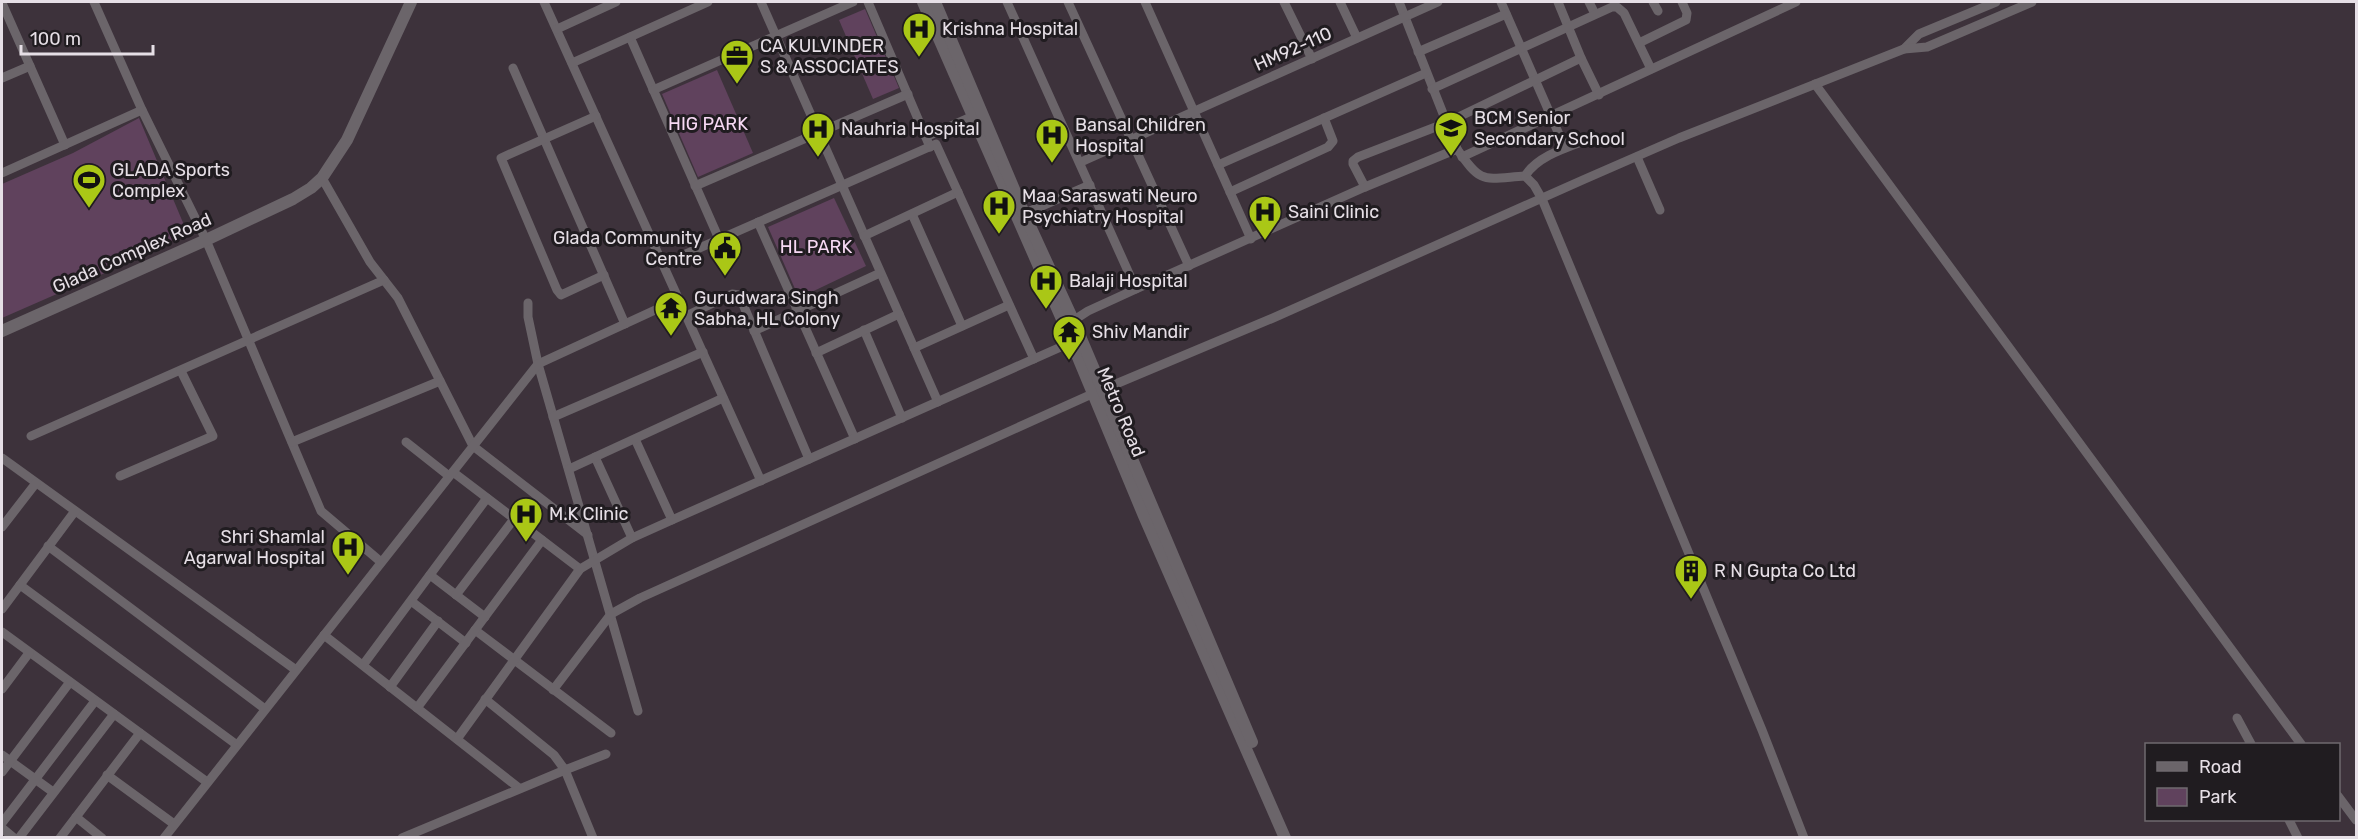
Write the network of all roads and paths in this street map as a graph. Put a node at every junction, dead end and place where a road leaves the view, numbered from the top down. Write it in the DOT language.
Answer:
graph roads {
  1 [pos="94,2"];
  2 [pos="411,2"];
  3 [pos="544,2"];
  4 [pos="616,2"];
  5 [pos="708,2"];
  6 [pos="762,2"];
  7 [pos="853,2"];
  8 [pos="868,2"];
  9 [pos="923,2"];
  10 [pos="934,2"];
  11 [pos="1007,2"];
  12 [pos="1068,2"];
  13 [pos="1145,2"];
  14 [pos="1284,2"];
  15 [pos="1340,2"];
  16 [pos="1399,2"];
  17 [pos="1438,2"];
  18 [pos="1501,2"];
  19 [pos="1558,2"];
  20 [pos="1589,2"];
  21 [pos="1653,2"];
  22 [pos="1682,2"];
  23 [pos="1796,2"];
  24 [pos="1996,2"];
  25 [pos="2032,2"];
  26 [pos="2,3"];
  27 [pos="1658,11"];
  28 [pos="1506,14"];
  29 [pos="1595,14"];
  30 [pos="1405,16"];
  31 [pos="1569,25"];
  32 [pos="556,29"];
  33 [pos="776,36"];
  34 [pos="630,37"];
  35 [pos="1357,38"];
  36 [pos="1639,43"];
  37 [pos="1522,46"];
  38 [pos="1904,49"];
  39 [pos="1418,52"];
  40 [pos="1581,58"];
  41 [pos="1312,59"];
  42 [pos="572,63"];
  43 [pos="30,66"];
  44 [pos="513,68"];
  45 [pos="1651,69"];
  46 [pos="1426,72"];
  47 [pos="2,78"];
  48 [pos="1537,81"];
  49 [pos="1815,84"];
  50 [pos="1432,89"];
  51 [pos="653,90"];
  52 [pos="908,94"];
  53 [pos="1599,95"];
  54 [pos="142,110"];
  55 [pos="1194,112"];
  56 [pos="596,116"];
  57 [pos="974,116"];
  58 [pos="1550,116"];
  59 [pos="1324,118"];
  60 [pos="1446,123"];
  61 [pos="818,132"];
  62 [pos="926,137"];
  63 [pos="1592,138"];
  64 [pos="544,139"];
  65 [pos="1132,139"];
  66 [pos="65,145"];
  67 [pos="930,147"];
  68 [pos="1565,148"];
  69 [pos="1460,153"];
  70 [pos="1637,157"];
  71 [pos="1081,162"];
  72 [pos="1218,165"];
  73 [pos="2,173"];
  74 [pos="1525,176"];
  75 [pos="322,178"];
  76 [pos="1090,185"];
  77 [pos="696,186"];
  78 [pos="842,186"];
  79 [pos="1365,187"];
  80 [pos="958,192"];
  81 [pos="1230,192"];
  82 [pos="1542,199"];
  83 [pos="1660,210"];
  84 [pos="912,214"];
  85 [pos="1020,215"];
  86 [pos="758,222"];
  87 [pos="864,236"];
  88 [pos="719,239"];
  89 [pos="1251,239"];
  90 [pos="206,240"];
  91 [pos="663,264"];
  92 [pos="1189,266"];
  93 [pos="880,273"];
  94 [pos="604,275"];
  95 [pos="384,280"];
  96 [pos="1136,289"];
  97 [pos="679,299"];
  98 [pos="528,303"];
  99 [pos="1009,305"];
  100 [pos="798,311"];
  101 [pos="899,314"];
  102 [pos="686,316"];
  103 [pos="625,324"];
  104 [pos="1070,324"];
  105 [pos="962,326"];
  106 [pos="864,330"];
  107 [pos="2,331"];
  108 [pos="754,331"];
  109 [pos="249,341"];
  110 [pos="1072,342"];
  111 [pos="914,348"];
  112 [pos="703,352"];
  113 [pos="816,353"];
  114 [pos="1034,359"];
  115 [pos="538,364"];
  116 [pos="181,371"];
  117 [pos="440,381"];
  118 [pos="1098,392"];
  119 [pos="723,398"];
  120 [pos="938,402"];
  121 [pos="553,417"];
  122 [pos="902,418"];
  123 [pos="31,436"];
  124 [pos="635,439"];
  125 [pos="855,439"];
  126 [pos="292,442"];
  127 [pos="406,442"];
  128 [pos="473,446"];
  129 [pos="2,458"];
  130 [pos="596,458"];
  131 [pos="809,459"];
  132 [pos="569,469"];
  133 [pos="451,474"];
  134 [pos="120,476"];
  135 [pos="761,480"];
  136 [pos="36,483"];
  137 [pos="487,498"];
  138 [pos="75,511"];
  139 [pos="514,519"];
  140 [pos="672,520"];
  141 [pos="3,521"];
  142 [pos="588,535"];
  143 [pos="632,538"];
  144 [pos="542,540"];
  145 [pos="48,546"];
  146 [pos="595,559"];
  147 [pos="381,562"];
  148 [pos="580,569"];
  149 [pos="430,575"];
  150 [pos="20,585"];
  151 [pos="456,595"];
  152 [pos="411,601"];
  153 [pos="2,609"];
  154 [pos="611,614"];
  155 [pos="485,617"];
  156 [pos="438,621"];
  157 [pos="475,630"];
  158 [pos="2,632"];
  159 [pos="324,635"];
  160 [pos="466,643"];
  161 [pos="29,652"];
  162 [pos="514,660"];
  163 [pos="363,665"];
  164 [pos="296,670"];
  165 [pos="70,682"];
  166 [pos="390,687"];
  167 [pos="2,689"];
  168 [pos="553,690"];
  169 [pos="485,699"];
  170 [pos="95,700"];
  171 [pos="417,708"];
  172 [pos="265,709"];
  173 [pos="638,711"];
  174 [pos="114,714"];
  175 [pos="2237,718"];
  176 [pos="140,733"];
  177 [pos="611,733"];
  178 [pos="457,739"];
  179 [pos="2250,743"];
  180 [pos="2300,743"];
  181 [pos="237,745"];
  182 [pos="606,754"];
  183 [pos="2,755"];
  184 [pos="10,761"];
  185 [pos="565,770"];
  186 [pos="2,772"];
  187 [pos="107,775"];
  188 [pos="35,779"];
  189 [pos="207,782"];
  190 [pos="519,788"];
  191 [pos="53,792"];
  192 [pos="2340,799"];
  193 [pos="76,817"];
  194 [pos="2356,820"];
  195 [pos="2290,821"];
  196 [pos="2,823"];
  197 [pos="174,824"];
  198 [pos="2,828"];
  199 [pos="14,837"];
  200 [pos="19,837"];
  201 [pos="60,837"];
  202 [pos="102,837"];
  203 [pos="164,837"];
  204 [pos="402,837"];
  205 [pos="593,837"];
  206 [pos="1285,837"];
  207 [pos="1293,837"];
  208 [pos="1804,837"];
  209 [pos="2298,837"];
  1 -- 54 [label="street"];
  2 -- 75 [label="street, Glada Complex Road"];
  3 -- 32 [label="street"];
  4 -- 32 [label="street"];
  5 -- 34 [label="street"];
  6 -- 33 [label="street"];
  7 -- 33 [label="street"];
  8 -- 52 [label="street"];
  9 -- 57 [label="street, Metro Road"];
  10 -- 85 [label="street, Metro Road"];
  11 -- 71 [label="street"];
  12 -- 65 [label="street"];
  13 -- 55 [label="street"];
  14 -- 41 [label="street"];
  15 -- 35 [label="street"];
  16 -- 30 [label="street"];
  17 -- 30 [label="street, HM92-110"];
  18 -- 28 [label="street"];
  19 -- 31 [label="street"];
  20 -- 29 [label="street"];
  21 -- 27 [label="street"];
  22 -- 36 [label="street"];
  23 -- 45 [label="street"];
  24 -- 38 [label="street"];
  25 -- 38 [label="street"];
  26 -- 43 [label="street"];
  28 -- 37 [label="street"];
  28 -- 39 [label="street"];
  29 -- 31 [label="street"];
  29 -- 36 [label="street"];
  30 -- 35 [label="street, HM92-110"];
  30 -- 39 [label="street"];
  31 -- 37 [label="street"];
  31 -- 40 [label="street"];
  32 -- 42 [label="street"];
  33 -- 51 [label="street"];
  33 -- 61 [label="street"];
  34 -- 42 [label="street"];
  34 -- 51 [label="street"];
  35 -- 41 [label="street, HM92-110"];
  36 -- 45 [label="street"];
  37 -- 48 [label="street"];
  37 -- 50 [label="street"];
  38 -- 49 [label="street"];
  39 -- 46 [label="street"];
  40 -- 48 [label="street"];
  40 -- 53 [label="street"];
  41 -- 55 [label="street, HM92-110"];
  42 -- 56 [label="street"];
  43 -- 47 [label="street"];
  43 -- 66 [label="street"];
  44 -- 64 [label="street"];
  45 -- 53 [label="street"];
  46 -- 50 [label="street"];
  46 -- 59 [label="street"];
  48 -- 58 [label="street"];
  48 -- 60 [label="street"];
  49 -- 70 [label="street"];
  49 -- 180 [label="street"];
  50 -- 60 [label="street"];
  51 -- 77 [label="street"];
  52 -- 61 [label="street"];
  52 -- 62 [label="street"];
  53 -- 58 [label="street"];
  54 -- 66 [label="street"];
  54 -- 90 [label="street"];
  55 -- 65 [label="street, HM92-110"];
  55 -- 72 [label="street"];
  56 -- 64 [label="street"];
  56 -- 91 [label="street"];
  57 -- 62 [label="street"];
  57 -- 85 [label="street, Metro Road"];
  58 -- 68 [label="street"];
  58 -- 69 [label="street"];
  59 -- 72 [label="street"];
  59 -- 81 [label="street"];
  60 -- 69 [label="street"];
  60 -- 79 [label="street"];
  61 -- 77 [label="street"];
  61 -- 78 [label="street"];
  62 -- 67 [label="street"];
  63 -- 68 [label="street"];
  64 -- 94 [label="street"];
  64 -- 94 [label="street"];
  65 -- 71 [label="street, HM92-110"];
  65 -- 92 [label="street"];
  66 -- 73 [label="street"];
  67 -- 78 [label="street"];
  67 -- 80 [label="street"];
  68 -- 74 [label="street"];
  69 -- 74 [label="street"];
  69 -- 79 [label="street"];
  70 -- 82 [label="street"];
  70 -- 83 [label="street"];
  71 -- 76 [label="street"];
  72 -- 81 [label="street"];
  74 -- 82 [label="street"];
  75 -- 90 [label="street, Glada Complex Road"];
  75 -- 95 [label="street"];
  76 -- 85 [label="street"];
  76 -- 96 [label="street"];
  77 -- 88 [label="street"];
  78 -- 86 [label="street"];
  78 -- 87 [label="street"];
  79 -- 89 [label="street"];
  80 -- 84 [label="street"];
  80 -- 99 [label="street"];
  81 -- 89 [label="street"];
  82 -- 118 [label="street"];
  82 -- 208 [label="street"];
  84 -- 87 [label="street"];
  84 -- 105 [label="street"];
  85 -- 104 [label="street, Metro Road"];
  86 -- 88 [label="street"];
  86 -- 100 [label="street"];
  87 -- 93 [label="street"];
  88 -- 91 [label="street"];
  89 -- 92 [label="street"];
  90 -- 107 [label="street, Glada Complex Road"];
  90 -- 109 [label="street"];
  91 -- 97 [label="street"];
  92 -- 96 [label="street"];
  93 -- 100 [label="street"];
  93 -- 101 [label="street"];
  94 -- 103 [label="street"];
  95 -- 109 [label="street"];
  95 -- 117 [label="street"];
  96 -- 104 [label="street"];
  97 -- 102 [label="street"];
  97 -- 103 [label="street"];
  98 -- 115 [label="street"];
  99 -- 105 [label="street"];
  99 -- 114 [label="street"];
  100 -- 108 [label="street"];
  100 -- 113 [label="street"];
  101 -- 106 [label="street"];
  101 -- 111 [label="street"];
  102 -- 108 [label="street"];
  102 -- 112 [label="street"];
  103 -- 115 [label="street"];
  104 -- 110 [label="street, Metro Road"];
  104 -- 118 [label="street, Metro Road"];
  105 -- 111 [label="street"];
  106 -- 113 [label="street"];
  106 -- 122 [label="street"];
  108 -- 131 [label="street"];
  109 -- 116 [label="street"];
  109 -- 126 [label="street"];
  110 -- 114 [label="street"];
  110 -- 118 [label="street, Metro Road"];
  111 -- 120 [label="street"];
  112 -- 119 [label="street"];
  112 -- 121 [label="street"];
  113 -- 125 [label="street"];
  114 -- 120 [label="street"];
  115 -- 121 [label="street"];
  115 -- 128 [label="street"];
  116 -- 123 [label="street"];
  116 -- 134 [label="street"];
  117 -- 126 [label="street"];
  117 -- 128 [label="street"];
  118 -- 154 [label="street"];
  118 -- 206 [label="street, Metro Road"];
  118 -- 207 [label="street, Metro Road"];
  119 -- 124 [label="street"];
  119 -- 135 [label="street"];
  120 -- 122 [label="street"];
  121 -- 132 [label="street"];
  122 -- 125 [label="street"];
  124 -- 130 [label="street"];
  124 -- 140 [label="street"];
  125 -- 131 [label="street"];
  126 -- 147 [label="street"];
  127 -- 133 [label="street"];
  128 -- 133 [label="street"];
  128 -- 142 [label="street"];
  129 -- 136 [label="street"];
  130 -- 132 [label="street"];
  130 -- 143 [label="street"];
  131 -- 135 [label="street"];
  132 -- 142 [label="street"];
  133 -- 137 [label="street"];
  133 -- 147 [label="street"];
  135 -- 140 [label="street"];
  136 -- 138 [label="street"];
  136 -- 141 [label="street"];
  137 -- 139 [label="street"];
  137 -- 149 [label="street"];
  138 -- 145 [label="street"];
  138 -- 164 [label="street"];
  139 -- 144 [label="street"];
  139 -- 151 [label="street"];
  140 -- 143 [label="street"];
  142 -- 146 [label="street"];
  143 -- 146 [label="street"];
  144 -- 148 [label="street"];
  144 -- 155 [label="street"];
  145 -- 150 [label="street"];
  145 -- 172 [label="street"];
  146 -- 148 [label="street"];
  146 -- 154 [label="street"];
  147 -- 159 [label="street"];
  148 -- 162 [label="street"];
  149 -- 151 [label="street"];
  149 -- 152 [label="street"];
  150 -- 153 [label="street"];
  150 -- 181 [label="street"];
  151 -- 155 [label="street"];
  152 -- 156 [label="street"];
  152 -- 163 [label="street"];
  154 -- 168 [label="street"];
  154 -- 173 [label="street"];
  155 -- 157 [label="street"];
  156 -- 160 [label="street"];
  156 -- 166 [label="street"];
  157 -- 160 [label="street"];
  157 -- 162 [label="street"];
  158 -- 161 [label="street"];
  159 -- 163 [label="street"];
  159 -- 164 [label="street"];
  160 -- 171 [label="street"];
  161 -- 165 [label="street"];
  161 -- 167 [label="street"];
  162 -- 168 [label="street"];
  162 -- 169 [label="street"];
  163 -- 166 [label="street"];
  164 -- 172 [label="street"];
  165 -- 170 [label="street"];
  165 -- 184 [label="street"];
  166 -- 171 [label="street"];
  168 -- 177 [label="street"];
  169 -- 178 [label="street"];
  169 -- 185 [label="street"];
  170 -- 174 [label="street"];
  170 -- 188 [label="street"];
  171 -- 178 [label="street"];
  172 -- 181 [label="street"];
  174 -- 176 [label="street"];
  174 -- 191 [label="street"];
  175 -- 179 [label="street"];
  176 -- 187 [label="street"];
  176 -- 189 [label="street"];
  178 -- 190 [label="street"];
  181 -- 189 [label="street"];
  182 -- 185 [label="street"];
  183 -- 184 [label="street"];
  184 -- 186 [label="street"];
  184 -- 188 [label="street"];
  185 -- 190 [label="street"];
  185 -- 205 [label="street"];
  187 -- 193 [label="street"];
  187 -- 197 [label="street"];
  188 -- 191 [label="street"];
  188 -- 196 [label="street"];
  189 -- 197 [label="street"];
  190 -- 204 [label="street"];
  191 -- 200 [label="street"];
  192 -- 194 [label="street"];
  193 -- 201 [label="street"];
  193 -- 202 [label="street"];
  195 -- 209 [label="street"];
  197 -- 203 [label="street"];
  198 -- 199 [label="street"];
}
